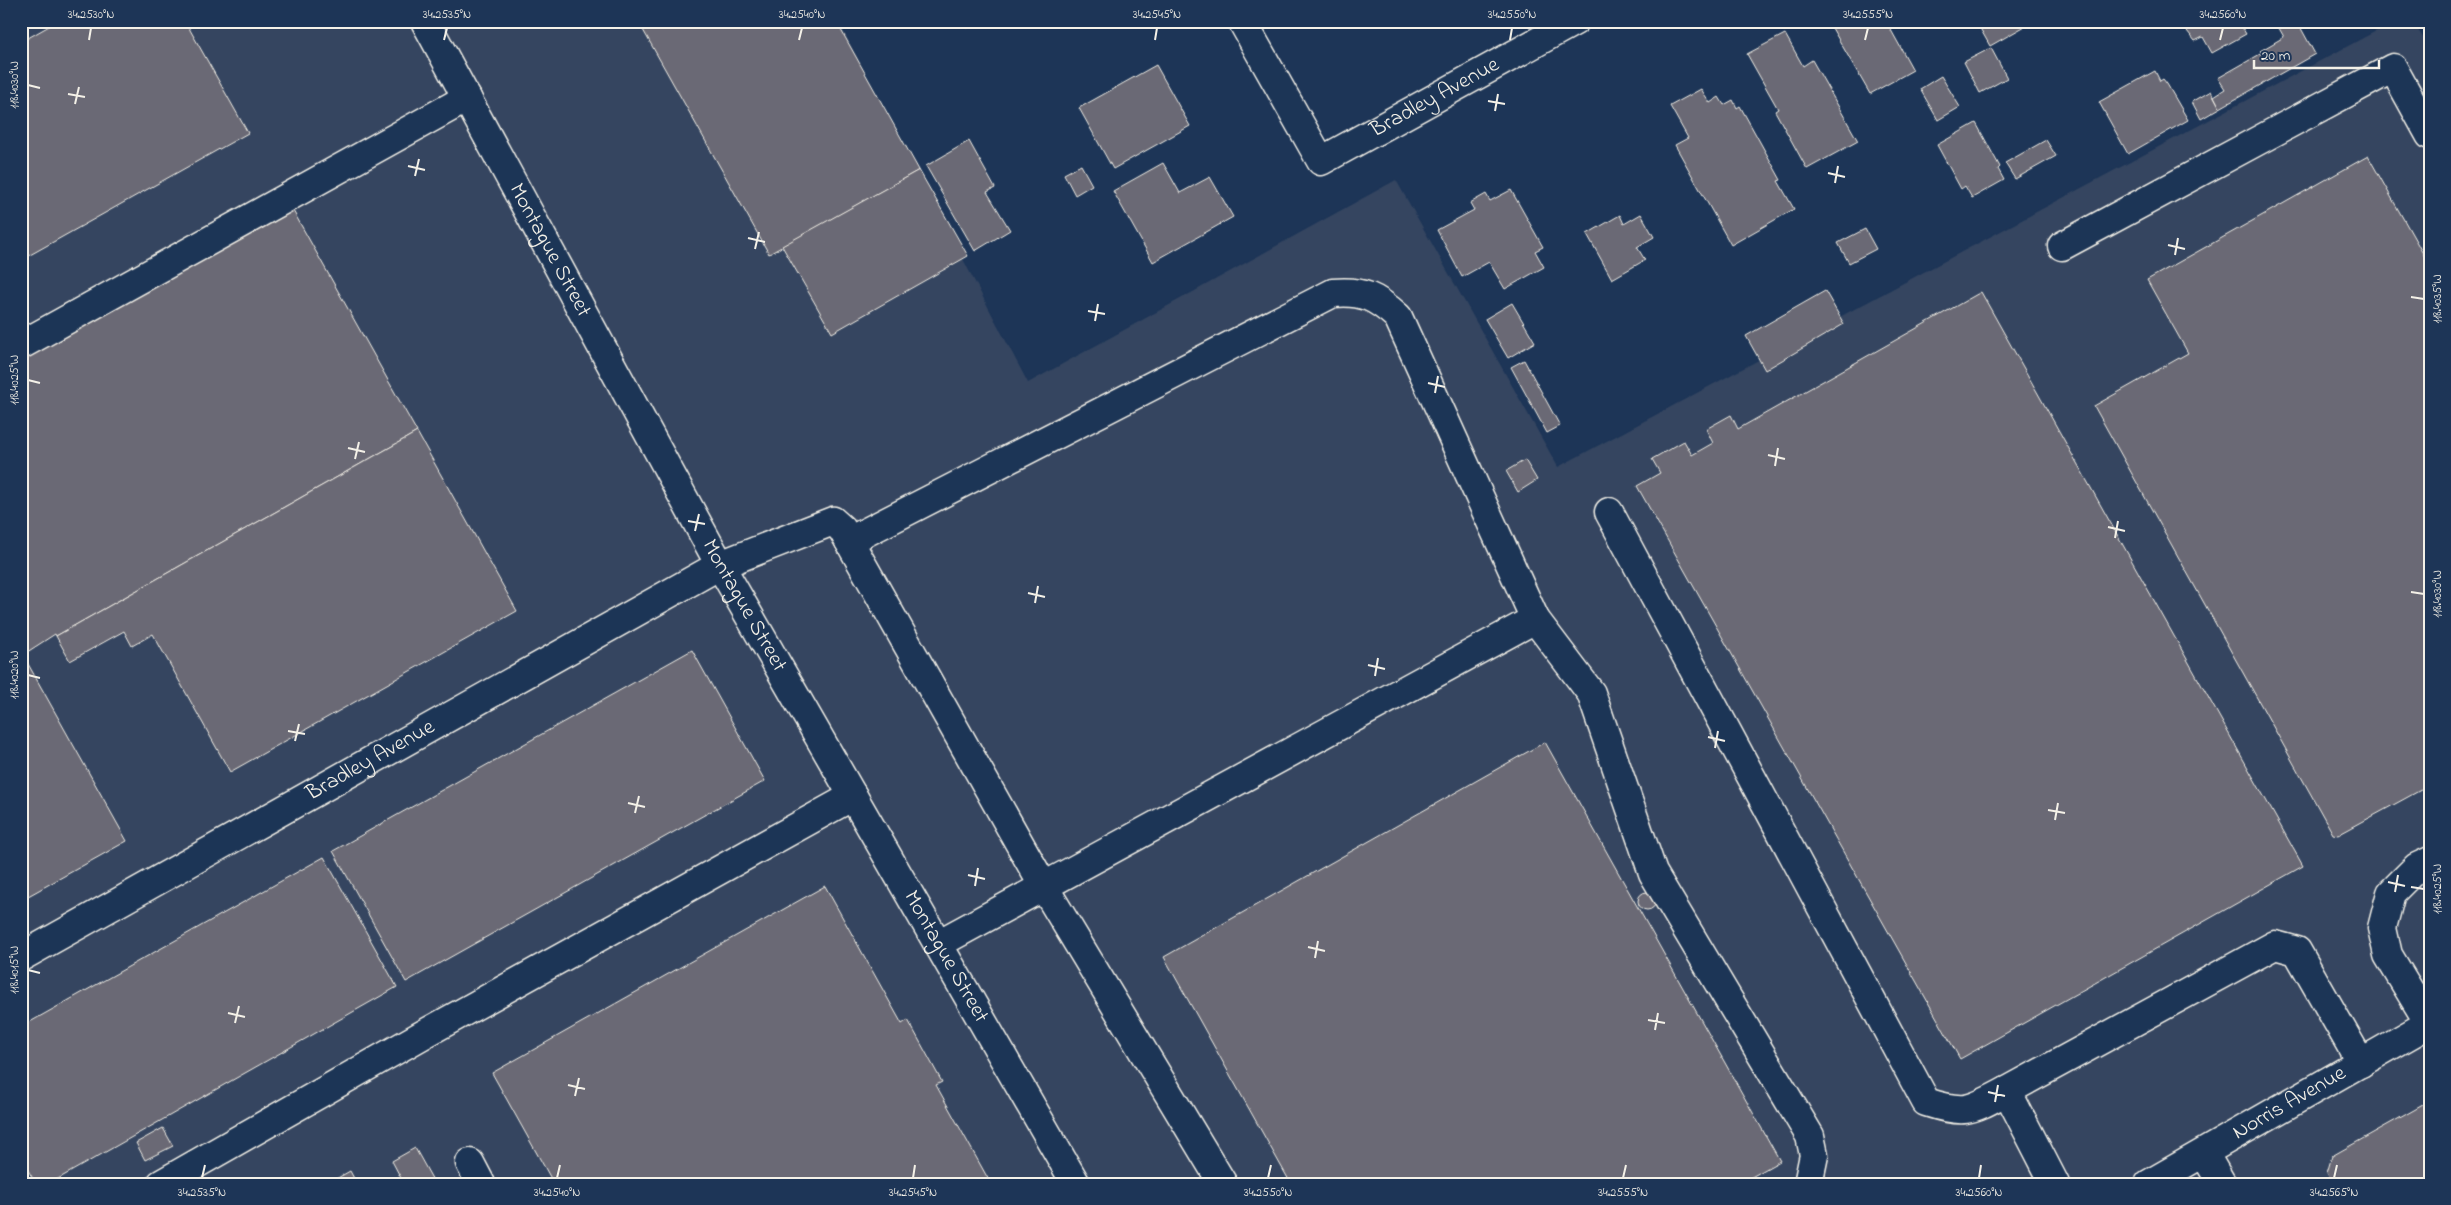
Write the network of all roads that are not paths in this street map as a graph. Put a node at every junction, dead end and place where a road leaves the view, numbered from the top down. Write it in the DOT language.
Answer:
graph roads {
  1 [pos="425,21"];
  2 [pos="1242,21"];
  3 [pos="1575,21"];
  4 [pos="467,98"];
  5 [pos="2430,135"];
  6 [pos="2062,246"];
  7 [pos="21,345"];
  8 [pos="1609,512"];
  9 [pos="849,541"];
  10 [pos="720,565"];
  11 [pos="1534,619"];
  12 [pos="853,796"];
  13 [pos="2430,860"];
  14 [pos="1044,887"];
  15 [pos="938,944"];
  16 [pos="21,957"];
  17 [pos="2430,1023"];
  18 [pos="2361,1063"];
  19 [pos="2007,1091"];
  20 [pos="2204,1153"];
  21 [pos="160,1184"];
  22 [pos="1076,1184"];
  23 [pos="1223,1184"];
  24 [pos="1808,1184"];
  25 [pos="2055,1184"];
  26 [pos="2149,1184"];
  27 [pos="2222,1184"];
  1 -- 4 [label="street, Montague Street"];
  2 -- 3 [label="street, Bradley Avenue"];
  4 -- 7 [label="street"];
  4 -- 10 [label="street, Montague Street"];
  5 -- 6 [label="street"];
  8 -- 19 [label="street"];
  9 -- 10 [label="street, Bradley Avenue"];
  9 -- 11 [label="street"];
  9 -- 14 [label="street"];
  10 -- 12 [label="street, Montague Street"];
  10 -- 16 [label="street, Bradley Avenue"];
  11 -- 14 [label="street"];
  11 -- 24 [label="street"];
  12 -- 15 [label="street, Montague Street"];
  12 -- 21 [label="street"];
  13 -- 17 [label="street"];
  14 -- 15 [label="street"];
  14 -- 23 [label="street"];
  15 -- 22 [label="street, Montague Street"];
  17 -- 18 [label="street, Norris Avenue"];
  18 -- 19 [label="street"];
  18 -- 20 [label="street, Norris Avenue"];
  19 -- 25 [label="street"];
  20 -- 26 [label="street, Norris Avenue"];
  20 -- 27 [label="street"];
}
